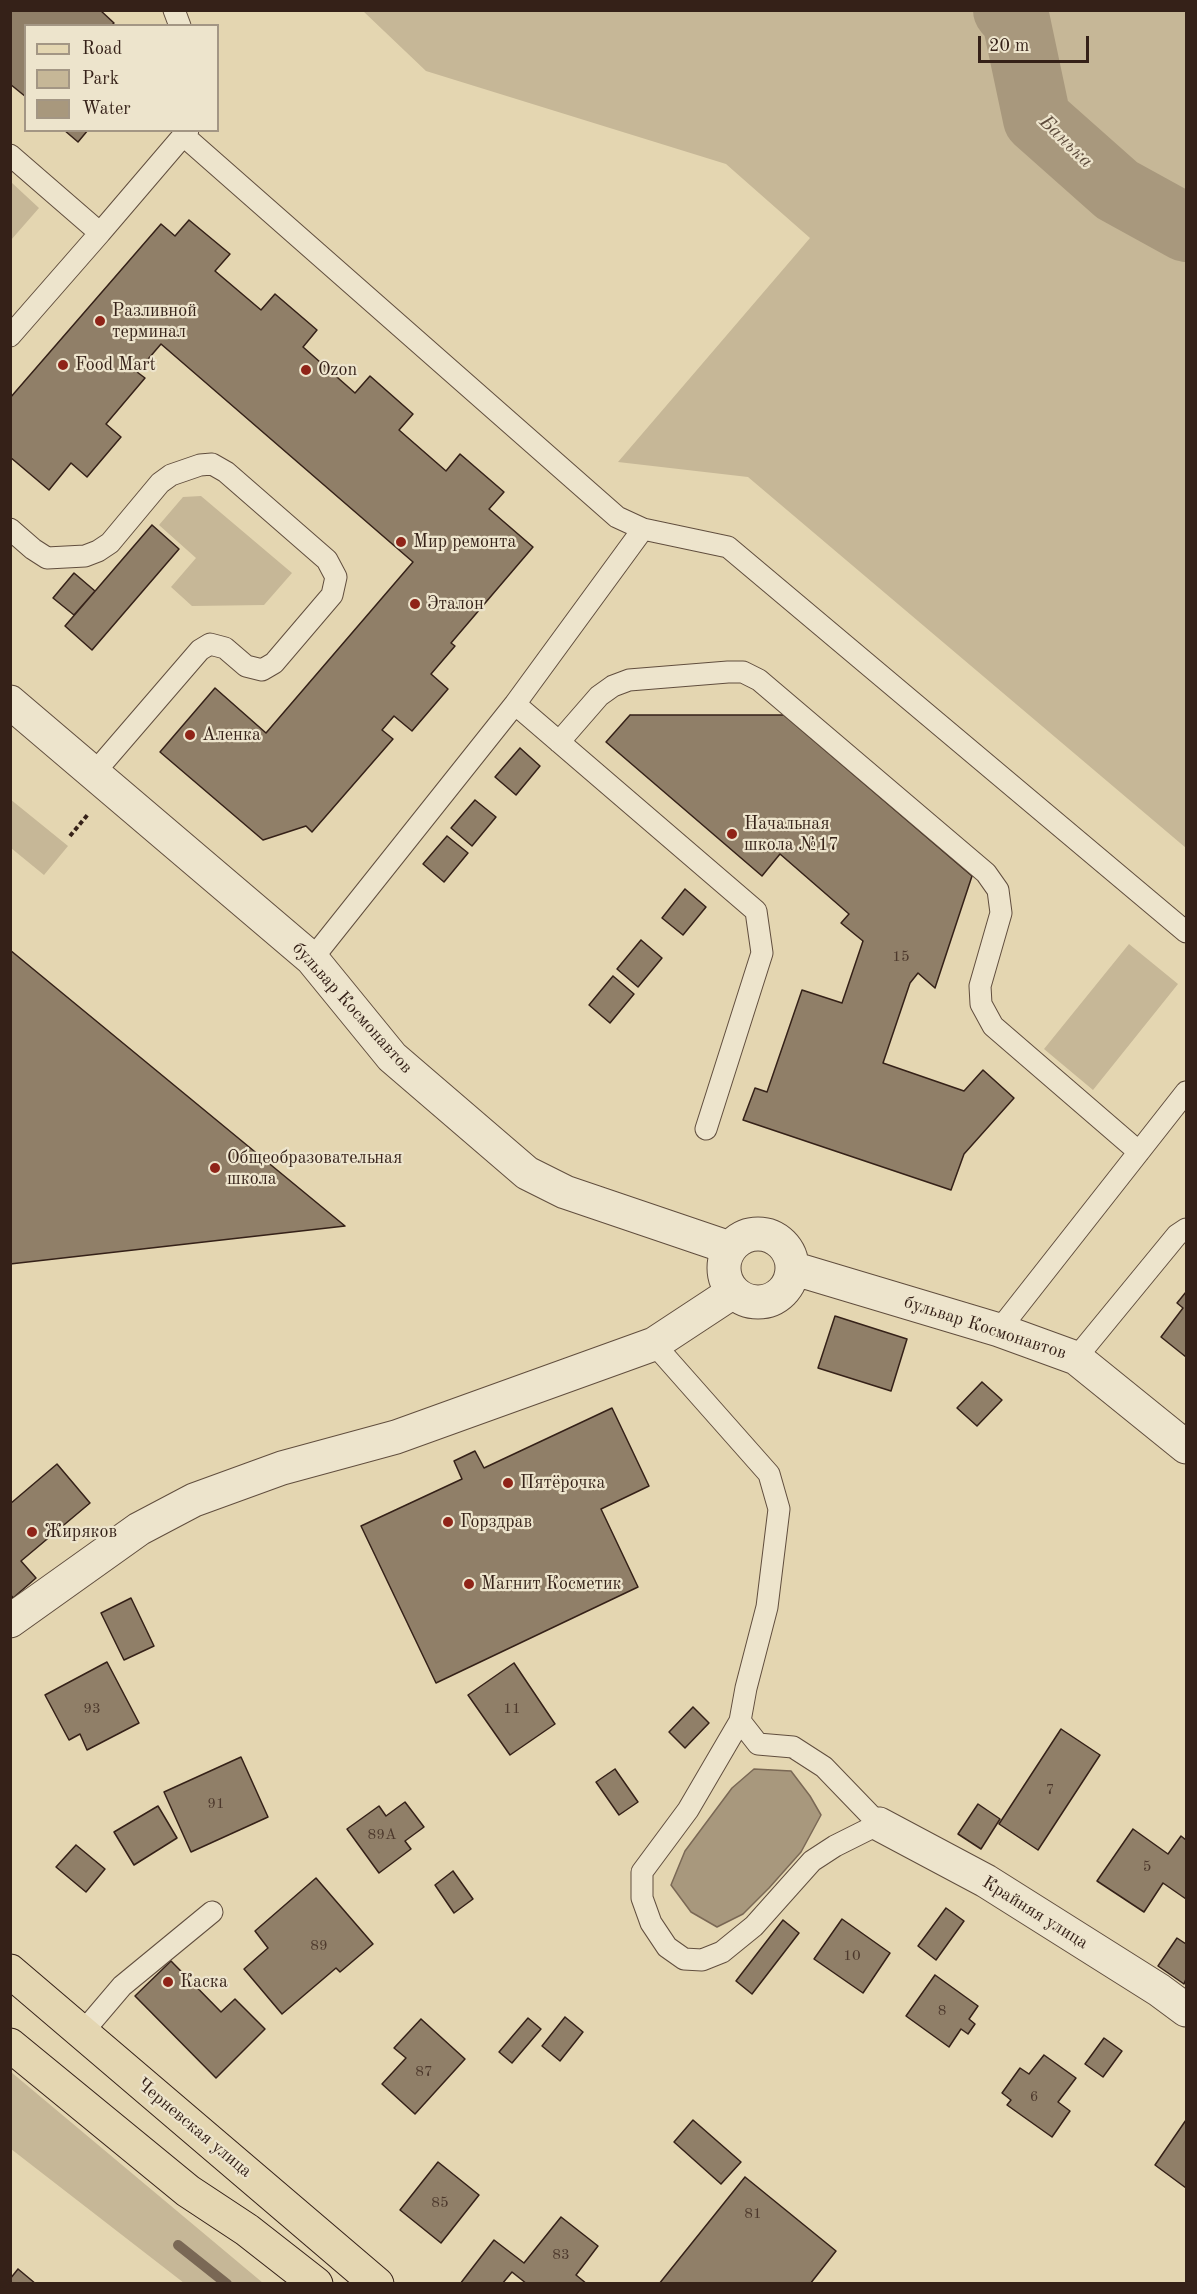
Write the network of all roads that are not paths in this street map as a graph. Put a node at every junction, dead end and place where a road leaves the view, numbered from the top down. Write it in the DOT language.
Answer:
graph roads {
  1 [pos="186,133"];
  2 [pos="10,155"];
  3 [pos="100,233"];
  4 [pos="10,336"];
  5 [pos="10,529"];
  6 [pos="643,529"];
  7 [pos="10,702"];
  8 [pos="515,704"];
  9 [pos="559,742"];
  10 [pos="94,773"];
  11 [pos="1186,932"];
  12 [pos="312,959"];
  13 [pos="1186,1092"];
  14 [pos="706,1129"];
  15 [pos="1139,1152"];
  16 [pos="1186,1229"];
  17 [pos="730,1248"];
  18 [pos="792,1268"];
  19 [pos="733,1292"];
  20 [pos="999,1330"];
  21 [pos="654,1344"];
  22 [pos="1076,1358"];
  23 [pos="1186,1447"];
  24 [pos="10,1621"];
  25 [pos="740,1721"];
  26 [pos="879,1824"];
  27 [pos="212,1912"];
  28 [pos="10,1971"];
  29 [pos="1186,2010"];
  30 [pos="82,2033"];
  31 [pos="10,2045"];
  32 [pos="316,2283"];
  33 [pos="377,2283"];
  1 -- 3 [label="lane"];
  1 -- 6 [label="lane"];
  2 -- 3 [label="lane"];
  3 -- 4 [label="lane"];
  5 -- 10 [label="lane"];
  6 -- 8 [label="lane"];
  6 -- 11 [label="lane"];
  7 -- 10 [label="street, бульвар Космонавтов"];
  8 -- 9 [label="lane"];
  8 -- 12 [label="lane"];
  9 -- 14 [label="lane"];
  9 -- 15 [label="lane"];
  10 -- 12 [label="street, бульвар Космонавтов"];
  12 -- 17 [label="street, бульвар Космонавтов"];
  13 -- 15 [label="lane"];
  15 -- 20 [label="lane"];
  16 -- 22 [label="lane"];
  17 -- 18 [label="street"];
  17 -- 19 [label="street"];
  18 -- 19 [label="street"];
  18 -- 20 [label="street, бульвар Космонавтов"];
  19 -- 21 [label="street"];
  20 -- 22 [label="street, бульвар Космонавтов"];
  21 -- 24 [label="street"];
  21 -- 25 [label="lane"];
  22 -- 23 [label="street, бульвар Космонавтов"];
  25 -- 26 [label="lane"];
  25 -- 26 [label="lane"];
  26 -- 29 [label="street, Крайняя улица"];
  27 -- 30 [label="lane"];
  28 -- 30 [label="main road, Черневская улица"];
  30 -- 33 [label="main road, Черневская улица"];
  31 -- 32 [label="main road"];
}
